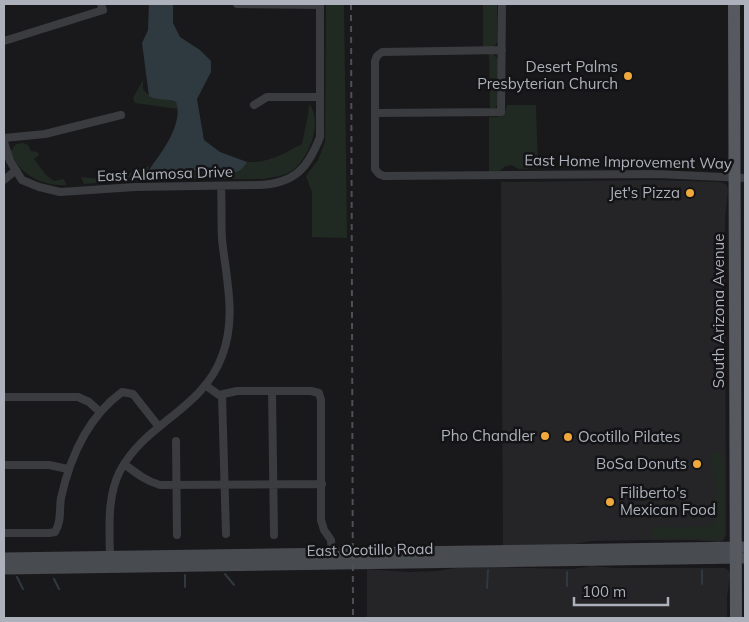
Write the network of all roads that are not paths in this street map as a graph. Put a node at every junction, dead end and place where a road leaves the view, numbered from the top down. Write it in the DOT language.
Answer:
graph roads {
  1 [pos="236,4"];
  2 [pos="502,4"];
  3 [pos="734,4"];
  4 [pos="320,5"];
  5 [pos="102,7"];
  6 [pos="4,41"];
  7 [pos="502,50"];
  8 [pos="320,97"];
  9 [pos="254,105"];
  10 [pos="375,112"];
  11 [pos="121,115"];
  12 [pos="4,140"];
  13 [pos="16,170"];
  14 [pos="740,177"];
  15 [pos="4,180"];
  16 [pos="222,186"];
  17 [pos="205,385"];
  18 [pos="272,391"];
  19 [pos="222,395"];
  20 [pos="4,397"];
  21 [pos="100,412"];
  22 [pos="159,427"];
  23 [pos="176,441"];
  24 [pos="124,464"];
  25 [pos="4,465"];
  26 [pos="68,469"];
  27 [pos="273,484"];
  28 [pos="322,484"];
  29 [pos="225,485"];
  30 [pos="177,486"];
  31 [pos="4,533"];
  32 [pos="226,534"];
  33 [pos="178,535"];
  34 [pos="274,535"];
  35 [pos="741,553"];
  36 [pos="332,554"];
  37 [pos="582,556"];
  38 [pos="4,558"];
  39 [pos="110,562"];
  40 [pos="4,569"];
  41 [pos="736,618"];
  1 -- 4 [label="street"];
  2 -- 7 [label="street"];
  3 -- 14 [label="main road, South Arizona Avenue"];
  4 -- 8 [label="street"];
  5 -- 6 [label="street"];
  7 -- 10 [label="street"];
  7 -- 10 [label="street"];
  8 -- 9 [label="street"];
  8 -- 16 [label="street, East Alamosa Drive"];
  10 -- 14 [label="street, East Home Improvement Way"];
  11 -- 12 [label="street"];
  12 -- 13 [label="street"];
  13 -- 15 [label="street"];
  13 -- 16 [label="street, East Alamosa Drive"];
  14 -- 35 [label="main road, South Arizona Avenue"];
  16 -- 17 [label="street"];
  17 -- 19 [label="street"];
  17 -- 22 [label="street"];
  18 -- 19 [label="street"];
  18 -- 27 [label="street"];
  18 -- 28 [label="street"];
  19 -- 29 [label="street"];
  20 -- 21 [label="street"];
  21 -- 22 [label="street"];
  21 -- 26 [label="street"];
  22 -- 24 [label="street"];
  23 -- 30 [label="street"];
  24 -- 30 [label="street"];
  24 -- 39 [label="street"];
  25 -- 26 [label="street"];
  26 -- 31 [label="street"];
  27 -- 28 [label="street"];
  27 -- 29 [label="street"];
  27 -- 34 [label="street"];
  28 -- 36 [label="street"];
  29 -- 30 [label="street"];
  29 -- 32 [label="street"];
  30 -- 33 [label="street"];
  35 -- 37 [label="main road, East Ocotillo Road"];
  35 -- 41 [label="main road, South Arizona Avenue"];
  36 -- 37 [label="main road, East Ocotillo Road"];
  36 -- 39 [label="main road, East Ocotillo Road"];
  37 -- 39 [label="main road, East Ocotillo Road"];
  38 -- 39 [label="main road, East Ocotillo Road"];
  39 -- 40 [label="main road, East Ocotillo Road"];
}
